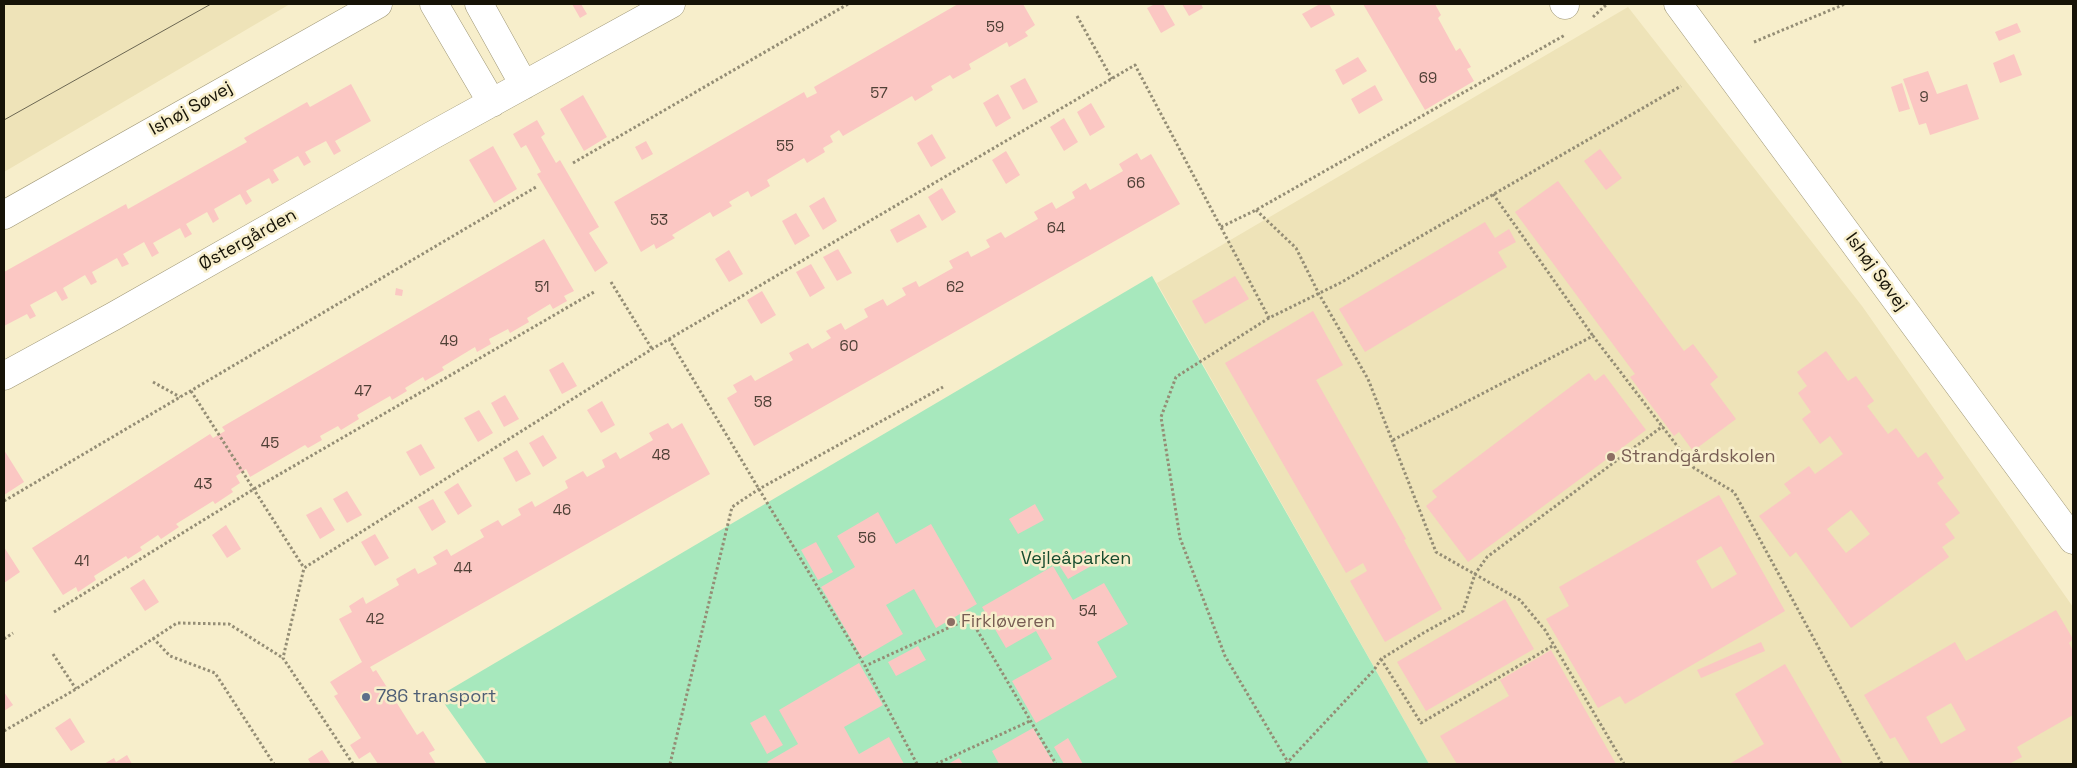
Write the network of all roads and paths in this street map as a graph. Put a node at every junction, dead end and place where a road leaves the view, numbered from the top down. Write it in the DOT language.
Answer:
graph roads {
  1 [pos="378,4"];
  2 [pos="434,4"];
  3 [pos="479,4"];
  4 [pos="671,4"];
  5 [pos="848,4"];
  6 [pos="1607,4"];
  7 [pos="1678,4"];
  8 [pos="1845,4"];
  9 [pos="1077,16"];
  10 [pos="1590,19"];
  11 [pos="1567,34"];
  12 [pos="1754,42"];
  13 [pos="1112,79"];
  14 [pos="524,86"];
  15 [pos="1681,86"];
  16 [pos="492,103"];
  17 [pos="573,163"];
  18 [pos="536,187"];
  19 [pos="1492,194"];
  20 [pos="1256,210"];
  21 [pos="4,215"];
  22 [pos="1221,227"];
  23 [pos="612,282"];
  24 [pos="594,292"];
  25 [pos="1318,294"];
  26 [pos="1269,318"];
  27 [pos="1593,336"];
  28 [pos="669,339"];
  29 [pos="652,349"];
  30 [pos="4,376"];
  31 [pos="153,382"];
  32 [pos="943,387"];
  33 [pos="192,391"];
  34 [pos="181,397"];
  35 [pos="1663,426"];
  36 [pos="1393,440"];
  37 [pos="254,489"];
  38 [pos="759,489"];
  39 [pos="4,502"];
  40 [pos="2073,540"];
  41 [pos="304,568"];
  42 [pos="1475,574"];
  43 [pos="54,612"];
  44 [pos="13,633"];
  45 [pos="153,638"];
  46 [pos="4,639"];
  47 [pos="1554,645"];
  48 [pos="54,654"];
  49 [pos="283,658"];
  50 [pos="1381,659"];
  51 [pos="864,666"];
  52 [pos="76,689"];
  53 [pos="1030,721"];
  54 [pos="4,731"];
  55 [pos="274,764"];
  56 [pos="353,764"];
  57 [pos="670,764"];
  58 [pos="917,764"];
  59 [pos="936,764"];
  60 [pos="1056,764"];
  61 [pos="1288,764"];
  62 [pos="1624,764"];
  63 [pos="1882,764"];
  1 -- 21 [label="street, Ishøj Søvej"];
  2 -- 16 [label="street"];
  3 -- 14 [label="street"];
  4 -- 14 [label="street, Østergården"];
  5 -- 17 [label="path"];
  6 -- 10 [label="path"];
  7 -- 40 [label="street, Ishøj Søvej"];
  8 -- 12 [label="path"];
  9 -- 13 [label="path"];
  11 -- 20 [label="path"];
  13 -- 22 [label="path"];
  13 -- 28 [label="path"];
  14 -- 16 [label="street, Østergården"];
  15 -- 19 [label="path"];
  16 -- 30 [label="street, Østergården"];
  18 -- 33 [label="path"];
  19 -- 25 [label="path"];
  19 -- 27 [label="path"];
  20 -- 22 [label="path"];
  20 -- 25 [label="path"];
  22 -- 26 [label="path"];
  23 -- 29 [label="path"];
  24 -- 37 [label="path"];
  25 -- 26 [label="path"];
  25 -- 36 [label="path"];
  26 -- 61 [label="path"];
  27 -- 35 [label="path"];
  27 -- 36 [label="path"];
  28 -- 29 [label="path"];
  28 -- 38 [label="path"];
  29 -- 41 [label="path"];
  31 -- 34 [label="path"];
  32 -- 38 [label="path"];
  33 -- 34 [label="path"];
  33 -- 37 [label="path"];
  34 -- 39 [label="path"];
  35 -- 42 [label="path"];
  35 -- 63 [label="path"];
  36 -- 42 [label="path"];
  37 -- 41 [label="path"];
  37 -- 43 [label="path"];
  38 -- 51 [label="path"];
  38 -- 57 [label="path"];
  41 -- 49 [label="path"];
  42 -- 47 [label="path"];
  42 -- 50 [label="path"];
  44 -- 46 [label="path"];
  45 -- 49 [label="path"];
  45 -- 52 [label="path"];
  45 -- 55 [label="path"];
  47 -- 50 [label="path"];
  47 -- 62 [label="path"];
  48 -- 52 [label="path"];
  49 -- 56 [label="path"];
  50 -- 61 [label="path"];
  51 -- 53 [label="path"];
  51 -- 58 [label="path"];
  52 -- 54 [label="path"];
  53 -- 59 [label="path"];
  53 -- 60 [label="path"];
}
